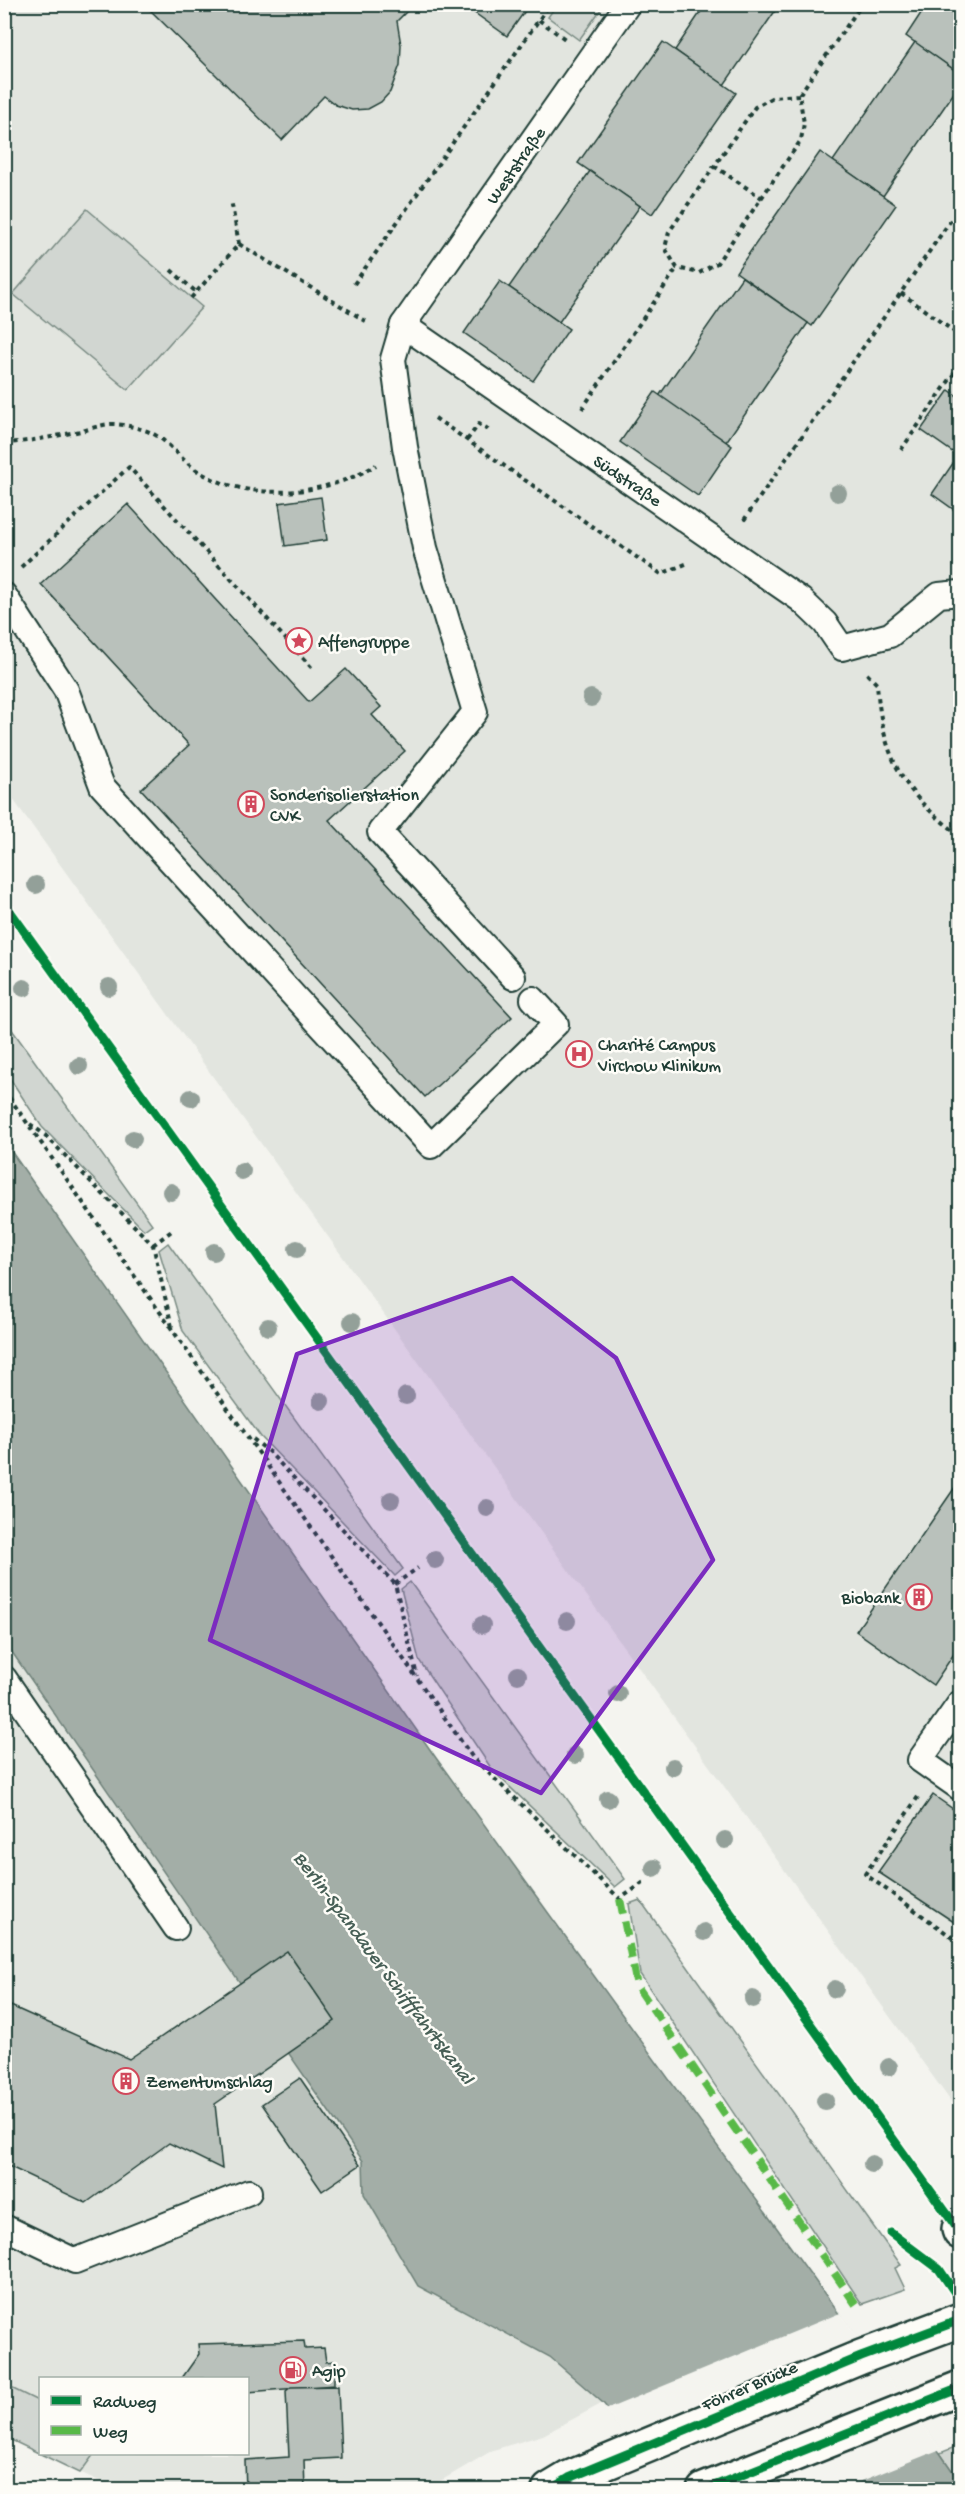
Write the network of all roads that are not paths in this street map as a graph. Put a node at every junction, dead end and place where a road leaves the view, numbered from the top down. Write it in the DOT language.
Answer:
graph roads {
  1 [pos="628,4"];
  2 [pos="400,333"];
  3 [pos="960,593"];
  4 [pos="7,597"];
  5 [pos="513,978"];
  6 [pos="533,999"];
  7 [pos="4,1678"];
  8 [pos="960,1703"];
  9 [pos="960,1788"];
  10 [pos="176,1928"];
  11 [pos="249,2192"];
  12 [pos="4,2227"];
  13 [pos="952,2323"];
  14 [pos="960,2388"];
  15 [pos="559,2484"];
  16 [pos="705,2490"];
  1 -- 2 [label="lane, Weststraße"];
  2 -- 3 [label="lane, Südstraße"];
  2 -- 5 [label="lane"];
  4 -- 6 [label="lane"];
  7 -- 10 [label="lane"];
  8 -- 9 [label="lane"];
  11 -- 12 [label="lane"];
  13 -- 15 [label="main road, Föhrer Brücke"];
  14 -- 16 [label="main road"];
}
